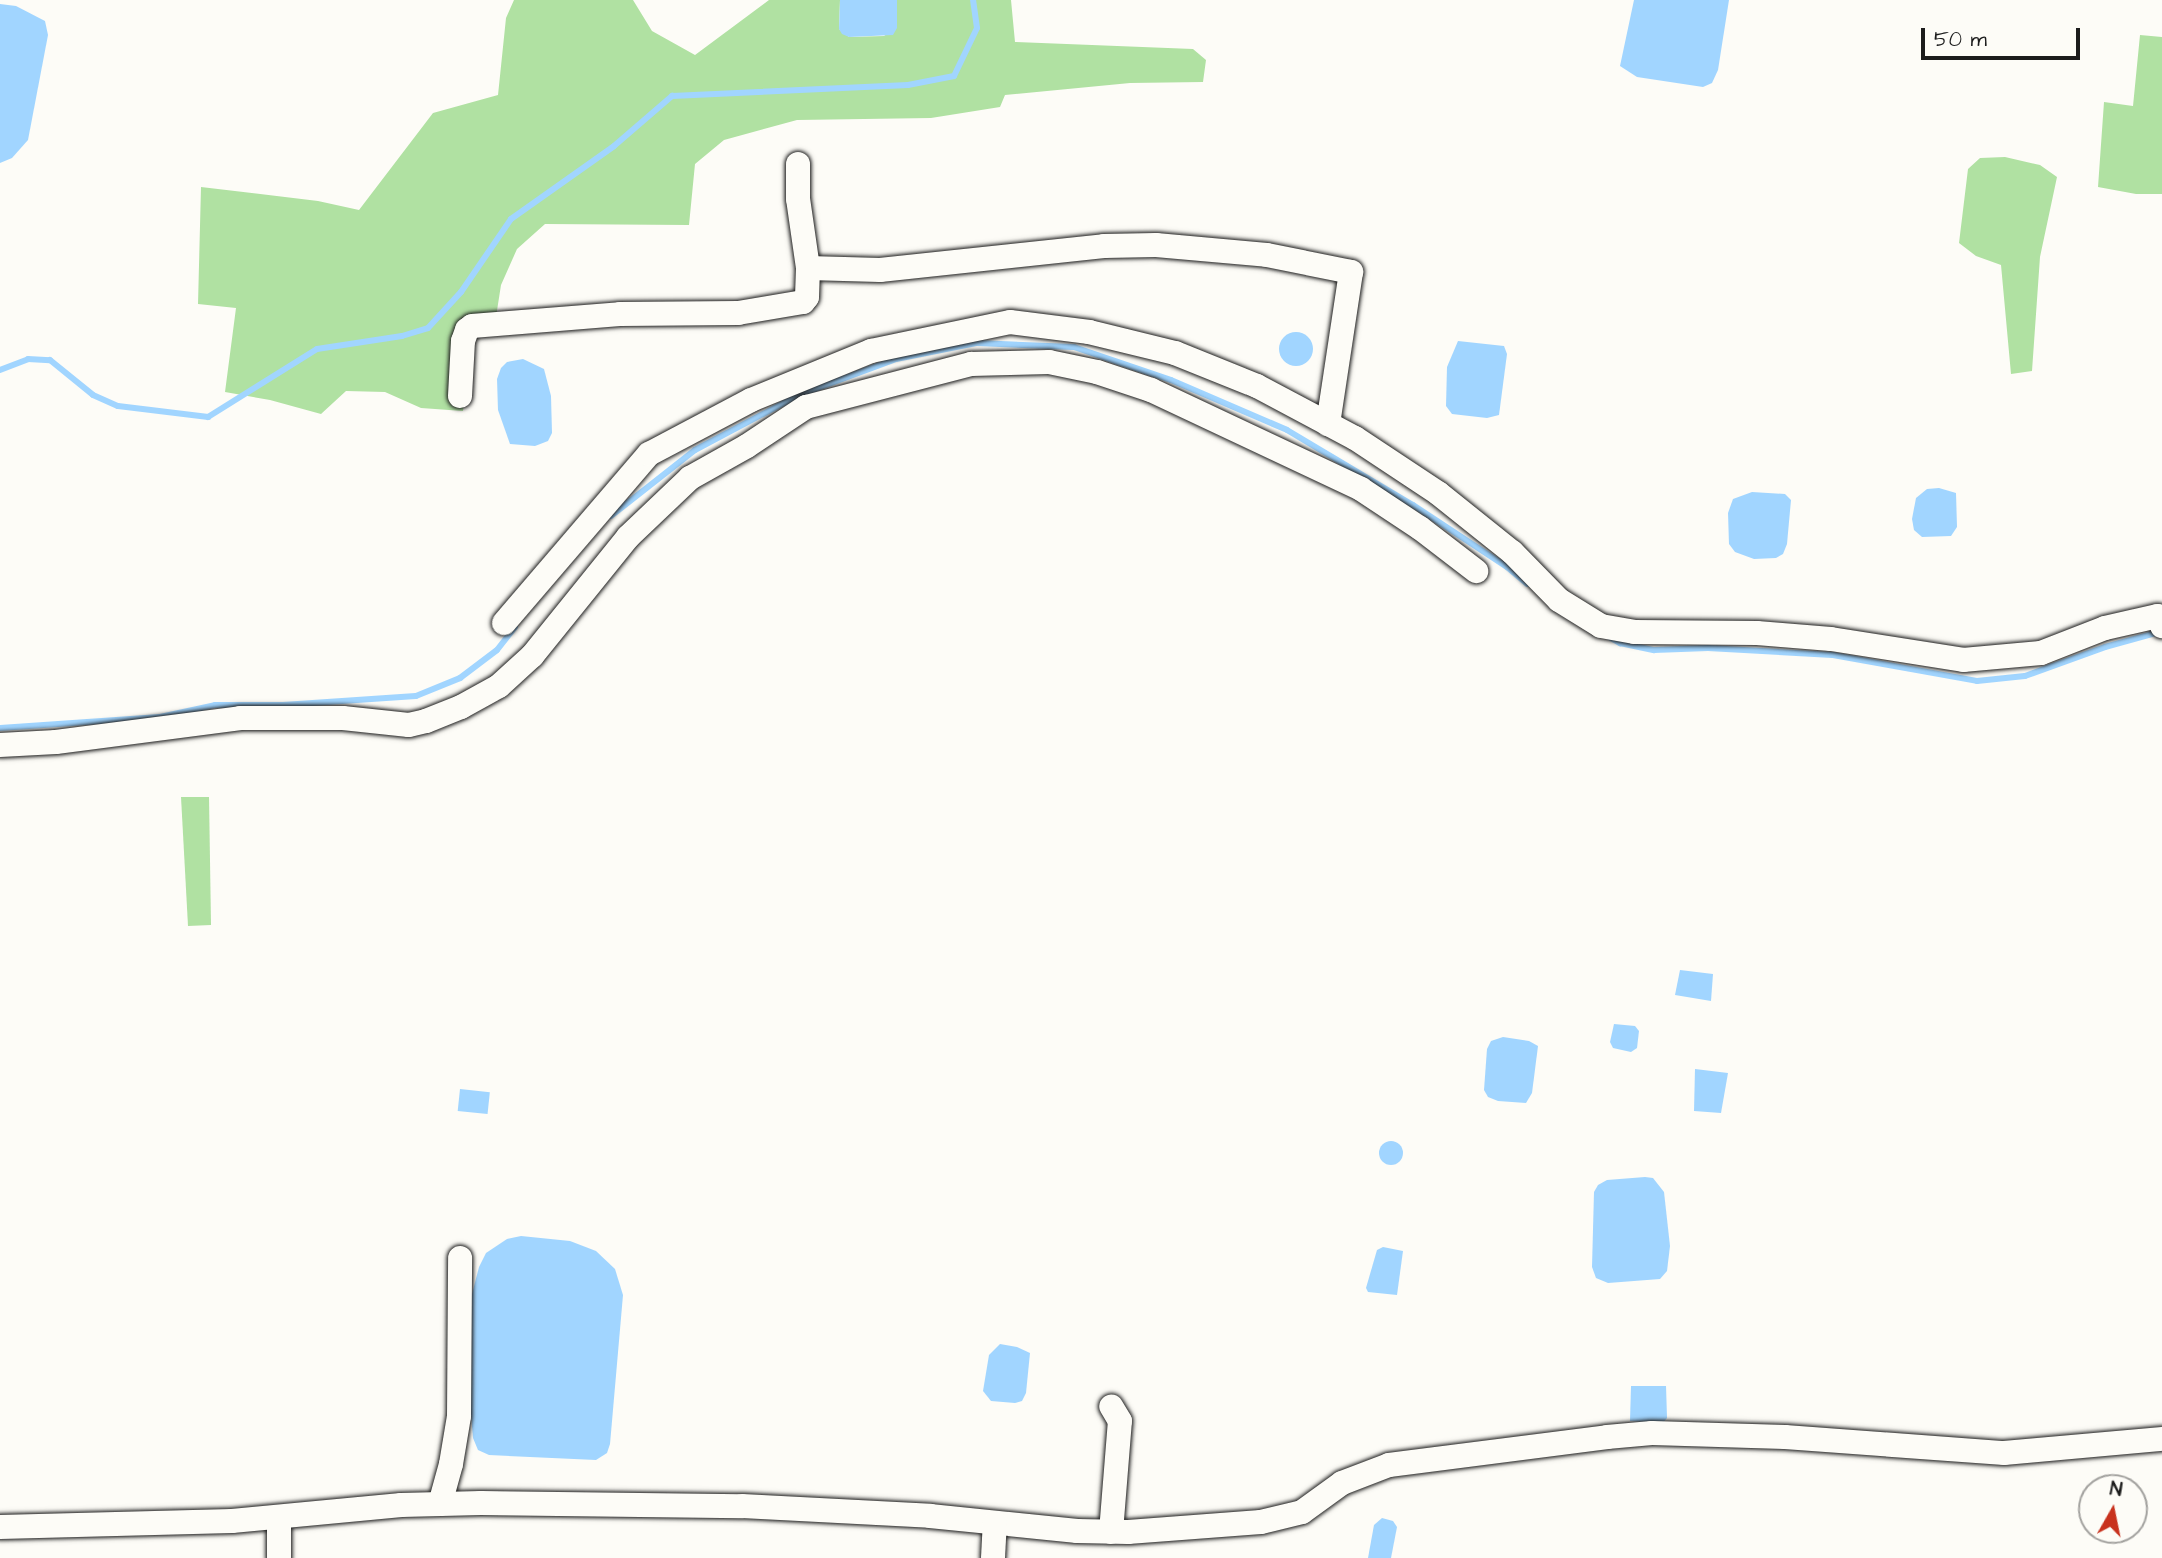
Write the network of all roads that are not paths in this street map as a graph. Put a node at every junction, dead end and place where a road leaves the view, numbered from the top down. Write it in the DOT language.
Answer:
graph roads {
  1 [pos="797,164"];
  2 [pos="808,268"];
  3 [pos="460,396"];
  4 [pos="1328,424"];
  5 [pos="1476,571"];
  6 [pos="504,623"];
  7 [pos="2162,625"];
  8 [pos="0,746"];
  9 [pos="460,1258"];
  10 [pos="1111,1406"];
  11 [pos="2162,1439"];
  12 [pos="440,1504"];
  13 [pos="279,1517"];
  14 [pos="995,1523"];
  15 [pos="0,1527"];
  16 [pos="1111,1532"];
  17 [pos="279,1558"];
  18 [pos="993,1558"];
  1 -- 2 [label="street"];
  2 -- 3 [label="street"];
  2 -- 4 [label="street"];
  4 -- 6 [label="street"];
  4 -- 7 [label="street"];
  5 -- 8 [label="street"];
  9 -- 12 [label="street"];
  10 -- 16 [label="street"];
  11 -- 16 [label="street"];
  12 -- 13 [label="street"];
  12 -- 14 [label="street"];
  13 -- 15 [label="street"];
  13 -- 17 [label="street"];
  14 -- 16 [label="street"];
  14 -- 18 [label="street"];
}
